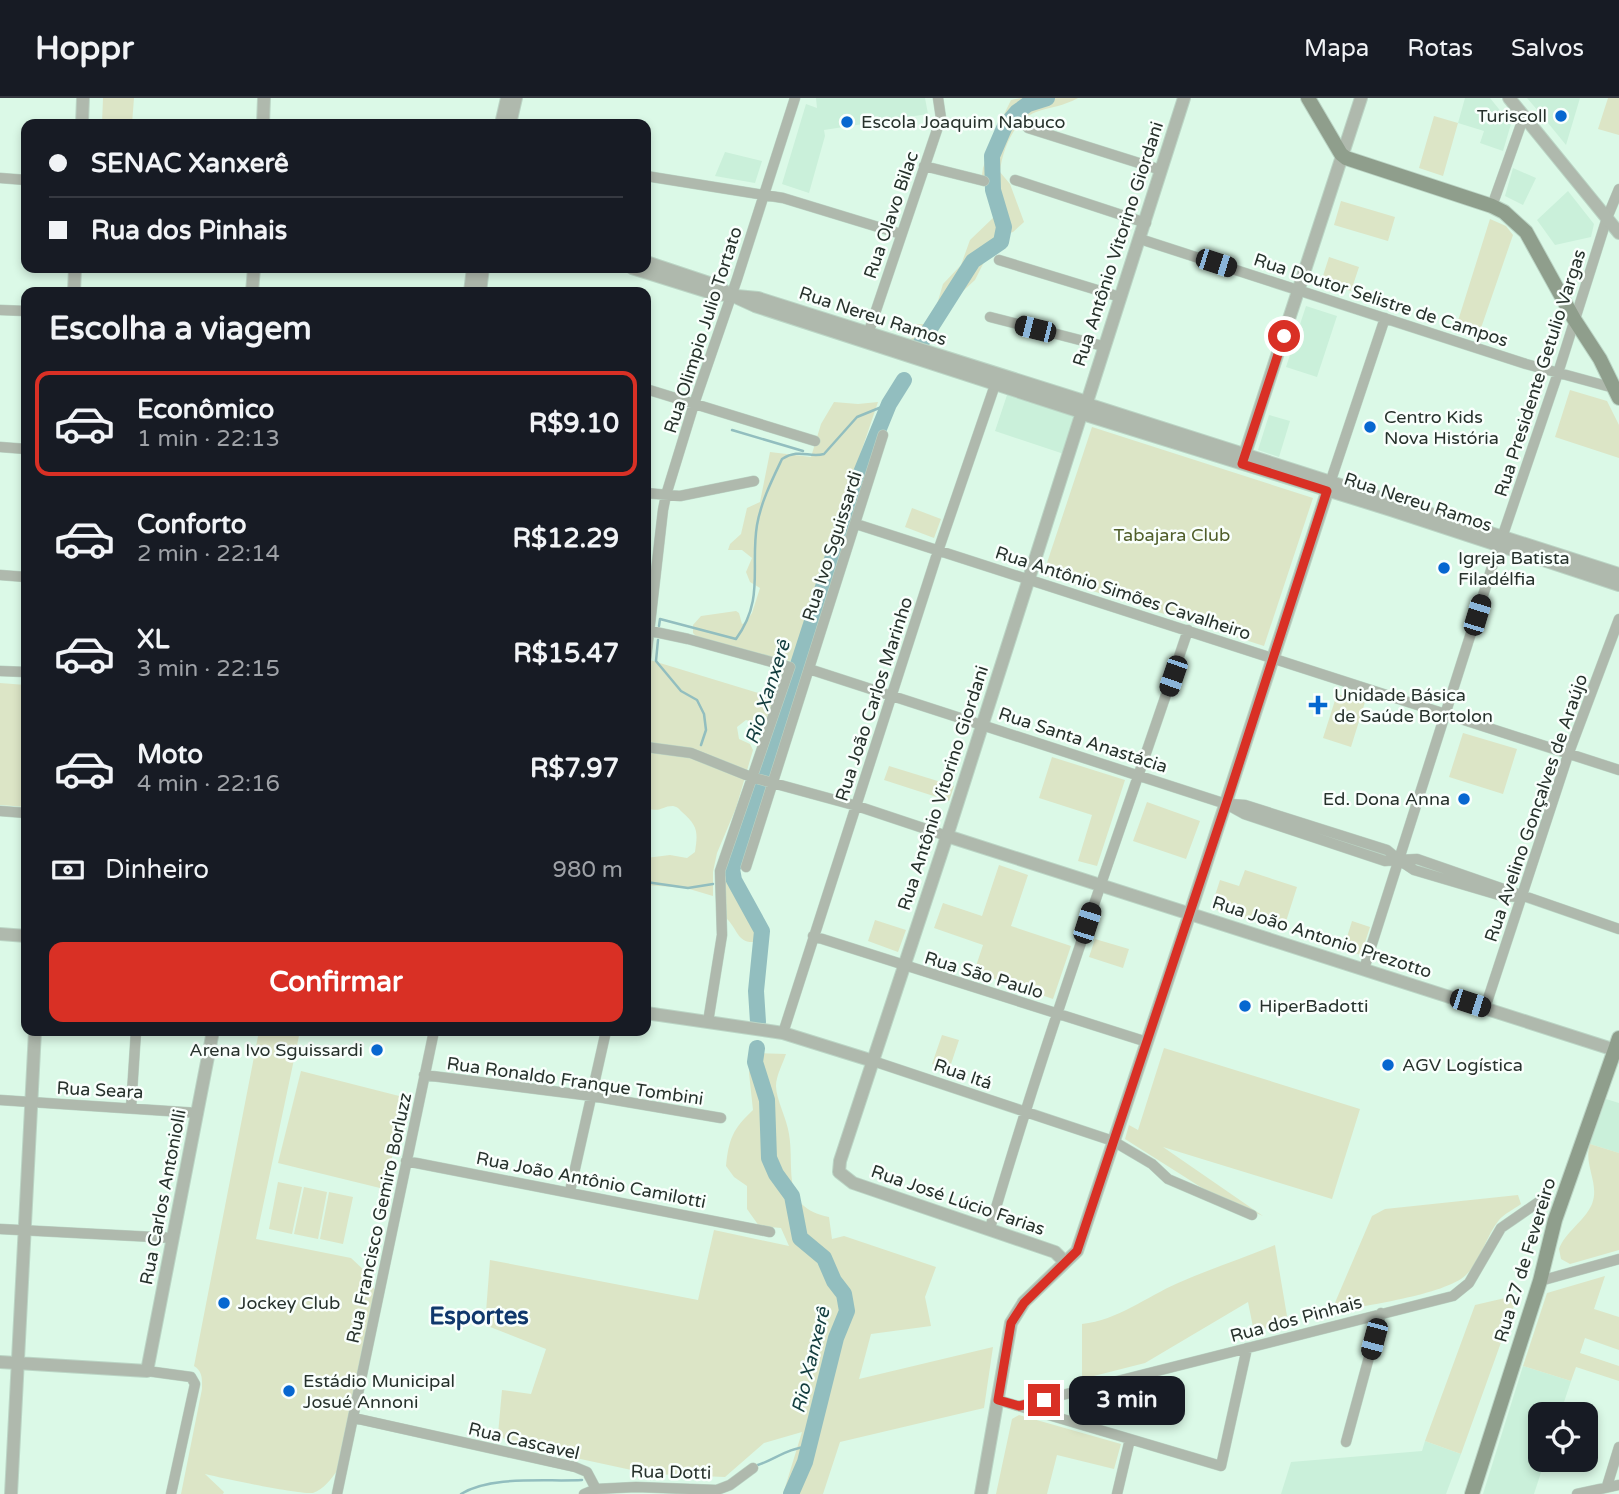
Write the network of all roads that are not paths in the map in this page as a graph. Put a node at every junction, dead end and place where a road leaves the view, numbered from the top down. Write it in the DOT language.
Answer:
graph roads {
  1 [pos="83,98"];
  2 [pos="264,98"];
  3 [pos="506,98"];
  4 [pos="516,98"];
  5 [pos="795,98"];
  6 [pos="938,98"];
  7 [pos="1184,98"];
  8 [pos="1308,98"];
  9 [pos="1361,98"];
  10 [pos="1509,98"];
  11 [pos="1524,116"];
  12 [pos="82,119"];
  13 [pos="263,119"];
  14 [pos="502,119"];
  15 [pos="511,119"];
  16 [pos="1028,128"];
  17 [pos="1341,155"];
  18 [pos="924,166"];
  19 [pos="1161,170"];
  20 [pos="651,177"];
  21 [pos="0,178"];
  22 [pos="21,180"];
  23 [pos="1015,180"];
  24 [pos="984,181"];
  25 [pos="1619,189"];
  26 [pos="763,195"];
  27 [pos="1492,206"];
  28 [pos="1607,218"];
  29 [pos="1146,223"];
  30 [pos="1619,233"];
  31 [pos="901,234"];
  32 [pos="1139,239"];
  33 [pos="999,260"];
  34 [pos="651,264"];
  35 [pos="651,272"];
  36 [pos="678,278"];
  37 [pos="1299,290"];
  38 [pos="732,295"];
  39 [pos="1120,297"];
  40 [pos="0,310"];
  41 [pos="21,311"];
  42 [pos="990,317"];
  43 [pos="1385,318"];
  44 [pos="1574,318"];
  45 [pos="867,337"];
  46 [pos="1103,346"];
  47 [pos="1558,373"];
  48 [pos="997,380"];
  49 [pos="651,391"];
  50 [pos="1616,393"];
  51 [pos="694,404"];
  52 [pos="1084,408"];
  53 [pos="883,435"];
  54 [pos="816,441"];
  55 [pos="0,447"];
  56 [pos="21,449"];
  57 [pos="1243,459"];
  58 [pos="754,481"];
  59 [pos="1329,487"];
  60 [pos="651,494"];
  61 [pos="666,495"];
  62 [pos="856,524"];
  63 [pos="1501,542"];
  64 [pos="938,551"];
  65 [pos="1592,571"];
  66 [pos="1619,574"];
  67 [pos="0,575"];
  68 [pos="21,577"];
  69 [pos="1029,580"];
  70 [pos="1619,585"];
  71 [pos="651,602"];
  72 [pos="1619,619"];
  73 [pos="1188,631"];
  74 [pos="651,632"];
  75 [pos="1273,658"];
  76 [pos="809,669"];
  77 [pos="0,671"];
  78 [pos="21,672"];
  79 [pos="892,696"];
  80 [pos="1446,716"];
  81 [pos="983,724"];
  82 [pos="651,748"];
  83 [pos="1568,755"];
  84 [pos="1619,770"];
  85 [pos="1139,776"];
  86 [pos="763,780"];
  87 [pos="1226,804"];
  88 [pos="857,806"];
  89 [pos="0,811"];
  90 [pos="21,813"];
  91 [pos="947,836"];
  92 [pos="1399,860"];
  93 [pos="746,867"];
  94 [pos="1099,885"];
  95 [pos="1521,897"];
  96 [pos="1190,913"];
  97 [pos="1619,929"];
  98 [pos="0,934"];
  99 [pos="21,936"];
  100 [pos="813,936"];
  101 [pos="903,966"];
  102 [pos="1364,969"];
  103 [pos="1485,1008"];
  104 [pos="651,1014"];
  105 [pos="1057,1014"];
  106 [pos="708,1022"];
  107 [pos="783,1033"];
  108 [pos="35,1036"];
  109 [pos="136,1036"];
  110 [pos="213,1036"];
  111 [pos="432,1036"];
  112 [pos="605,1036"];
  113 [pos="1147,1042"];
  114 [pos="1618,1047"];
  115 [pos="873,1061"];
  116 [pos="425,1075"];
  117 [pos="592,1096"];
  118 [pos="0,1100"];
  119 [pos="33,1102"];
  120 [pos="131,1108"];
  121 [pos="198,1113"];
  122 [pos="1023,1113"];
  123 [pos="721,1118"];
  124 [pos="1113,1141"];
  125 [pos="406,1161"];
  126 [pos="839,1172"];
  127 [pos="570,1191"];
  128 [pos="1540,1202"];
  129 [pos="1252,1215"];
  130 [pos="990,1228"];
  131 [pos="0,1229"];
  132 [pos="26,1230"];
  133 [pos="770,1231"];
  134 [pos="173,1238"];
  135 [pos="1619,1259"];
  136 [pos="1065,1262"];
  137 [pos="1540,1281"];
  138 [pos="1381,1313"];
  139 [pos="1247,1348"];
  140 [pos="0,1362"];
  141 [pos="19,1363"];
  142 [pos="147,1371"];
  143 [pos="998,1400"];
  144 [pos="1019,1406"];
  145 [pos="354,1418"];
  146 [pos="1130,1439"];
  147 [pos="1346,1442"];
  148 [pos="1619,1447"];
  149 [pos="753,1468"];
  150 [pos="1619,1485"];
  151 [pos="1607,1486"];
  152 [pos="596,1489"];
  153 [pos="11,1494"];
  154 [pos="171,1494"];
  155 [pos="337,1494"];
  156 [pos="584,1494"];
  157 [pos="981,1494"];
  158 [pos="1117,1494"];
  159 [pos="1472,1494"];
  160 [pos="1577,1494"];
  1 -- 12 [label="street"];
  2 -- 13 [label="street"];
  3 -- 14 [label="street"];
  4 -- 15 [label="street"];
  5 -- 26 [label="street, Rua Olimpio Julio Tortato"];
  6 -- 18 [label="street, Rua Olavo Bilac"];
  7 -- 19 [label="street, Rua Antônio Vitorino Giordani"];
  8 -- 17 [label="main road"];
  9 -- 17 [label="street"];
  10 -- 11 [label="street"];
  11 -- 27 [label="street"];
  11 -- 28 [label="street"];
  16 -- 19 [label="street"];
  17 -- 27 [label="main road"];
  17 -- 37 [label="street"];
  18 -- 24 [label="street"];
  18 -- 31 [label="street, Rua Olavo Bilac"];
  19 -- 29 [label="street, Rua Antônio Vitorino Giordani"];
  20 -- 26 [label="street"];
  21 -- 22 [label="street"];
  23 -- 29 [label="street"];
  25 -- 28 [label="street, Rua Presidente Getulio Vargas"];
  26 -- 31 [label="street"];
  26 -- 38 [label="street, Rua Olimpio Julio Tortato"];
  27 -- 44 [label="main road"];
  28 -- 30 [label="street"];
  28 -- 44 [label="street, Rua Presidente Getulio Vargas"];
  29 -- 32 [label="street, Rua Antônio Vitorino Giordani"];
  31 -- 45 [label="street, Rua Olavo Bilac"];
  32 -- 37 [label="street, Rua Doutor Selistre de Campos"];
  32 -- 39 [label="street, Rua Antônio Vitorino Giordani"];
  33 -- 39 [label="street"];
  34 -- 36 [label="street, Rua Nereu Ramos"];
  35 -- 36 [label="street, Rua Nereu Ramos"];
  36 -- 38 [label="street, Rua Nereu Ramos"];
  37 -- 43 [label="street, Rua Doutor Selistre de Campos"];
  37 -- 57 [label="street"];
  38 -- 45 [label="street, Rua Nereu Ramos"];
  38 -- 51 [label="street, Rua Olimpio Julio Tortato"];
  39 -- 46 [label="street, Rua Antônio Vitorino Giordani"];
  40 -- 41 [label="street"];
  42 -- 46 [label="street"];
  43 -- 47 [label="street, Rua Doutor Selistre de Campos"];
  43 -- 59 [label="street"];
  44 -- 47 [label="street, Rua Presidente Getulio Vargas"];
  44 -- 50 [label="main road"];
  45 -- 48 [label="street, Rua Nereu Ramos"];
  46 -- 52 [label="street, Rua Antônio Vitorino Giordani"];
  47 -- 50 [label="street, Rua Doutor Selistre de Campos"];
  47 -- 63 [label="street, Rua Presidente Getulio Vargas"];
  48 -- 52 [label="street, Rua Nereu Ramos"];
  48 -- 64 [label="street, Rua João Carlos Marinho"];
  49 -- 51 [label="street"];
  51 -- 54 [label="street"];
  51 -- 61 [label="street, Rua Olimpio Julio Tortato"];
  52 -- 57 [label="street, Rua Nereu Ramos"];
  52 -- 69 [label="street, Rua Antônio Vitorino Giordani"];
  53 -- 62 [label="street, Rua Ivo Sguissardi"];
  55 -- 56 [label="street"];
  57 -- 59 [label="street, Rua Nereu Ramos"];
  58 -- 61 [label="street"];
  59 -- 63 [label="street, Rua Nereu Ramos"];
  59 -- 75 [label="street"];
  60 -- 61 [label="street"];
  61 -- 71 [label="street, Rua Olimpio Julio Tortato"];
  62 -- 64 [label="street, Rua Antônio Simões Cavalheiro"];
  62 -- 76 [label="street, Rua Ivo Sguissardi"];
  63 -- 65 [label="street, Rua Nereu Ramos"];
  63 -- 80 [label="street, Rua Presidente Getulio Vargas"];
  64 -- 69 [label="street, Rua Antônio Simões Cavalheiro"];
  64 -- 79 [label="street, Rua João Carlos Marinho"];
  65 -- 66 [label="street, Rua Nereu Ramos"];
  65 -- 70 [label="street, Rua Nereu Ramos"];
  67 -- 68 [label="street"];
  69 -- 73 [label="street, Rua Antônio Simões Cavalheiro"];
  69 -- 81 [label="street, Rua Antônio Vitorino Giordani"];
  72 -- 83 [label="street, Rua Avelino Gonçalves de Araújo"];
  73 -- 75 [label="street, Rua Antônio Simões Cavalheiro"];
  73 -- 85 [label="street"];
  74 -- 86 [label="street, Rua Ivo Sguissardi"];
  75 -- 80 [label="street, Rua Antônio Simões Cavalheiro"];
  75 -- 87 [label="street"];
  76 -- 79 [label="street, Rua Santa Anastácia"];
  76 -- 86 [label="street, Rua Ivo Sguissardi"];
  77 -- 78 [label="street"];
  79 -- 81 [label="street, Rua Santa Anastácia"];
  79 -- 88 [label="street, Rua João Carlos Marinho"];
  80 -- 83 [label="street, Rua Antônio Simões Cavalheiro"];
  80 -- 92 [label="street, Rua Presidente Getulio Vargas"];
  81 -- 85 [label="street, Rua Santa Anastácia"];
  81 -- 91 [label="street, Rua Antônio Vitorino Giordani"];
  82 -- 86 [label="street, Rua João Antonio Prezotto"];
  83 -- 84 [label="street, Rua Antônio Simões Cavalheiro"];
  83 -- 95 [label="street, Rua Avelino Gonçalves de Araújo"];
  85 -- 87 [label="street, Rua Santa Anastácia"];
  85 -- 94 [label="street"];
  86 -- 88 [label="street, Rua João Antonio Prezotto"];
  86 -- 93 [label="street, Rua Ivo Sguissardi"];
  86 -- 106 [label="street, Rua Ivo Sguissardi"];
  87 -- 92 [label="street, Rua Santa Anastácia"];
  87 -- 96 [label="street"];
  88 -- 91 [label="street, Rua João Antonio Prezotto"];
  88 -- 100 [label="street, Rua João Carlos Marinho"];
  89 -- 90 [label="street"];
  91 -- 94 [label="street, Rua João Antonio Prezotto"];
  91 -- 101 [label="street, Rua Antônio Vitorino Giordani"];
  92 -- 95 [label="street, Rua Santa Anastácia"];
  92 -- 102 [label="street, Rua Presidente Getulio Vargas"];
  94 -- 96 [label="street, Rua João Antonio Prezotto"];
  94 -- 105 [label="street"];
  95 -- 97 [label="street, Rua Santa Anastácia"];
  95 -- 103 [label="street, Rua Avelino Gonçalves de Araújo"];
  96 -- 102 [label="street, Rua João Antonio Prezotto"];
  96 -- 113 [label="street"];
  98 -- 99 [label="street"];
  100 -- 101 [label="street, Rua São Paulo"];
  100 -- 107 [label="street, Rua João Carlos Marinho"];
  101 -- 105 [label="street, Rua São Paulo"];
  101 -- 115 [label="street, Rua Antônio Vitorino Giordani"];
  102 -- 103 [label="street, Rua João Antonio Prezotto"];
  103 -- 114 [label="street, Rua João Antonio Prezotto"];
  104 -- 106 [label="street, Rua Itá"];
  105 -- 113 [label="street, Rua São Paulo"];
  105 -- 122 [label="street"];
  106 -- 107 [label="street, Rua Itá"];
  107 -- 115 [label="street, Rua Itá"];
  108 -- 119 [label="street"];
  109 -- 120 [label="street"];
  110 -- 121 [label="street, Rua Carlos Antoniolli"];
  111 -- 116 [label="street, Rua Francisco Gemiro Borluzz"];
  112 -- 117 [label="street"];
  113 -- 124 [label="street"];
  114 -- 137 [label="main road, Rua 27 de Fevereiro"];
  115 -- 122 [label="street, Rua Itá"];
  115 -- 126 [label="street, Rua Antônio Vitorino Giordani"];
  116 -- 117 [label="street, Rua Ronaldo Franque Tombini"];
  116 -- 125 [label="street, Rua Francisco Gemiro Borluzz"];
  117 -- 123 [label="street, Rua Ronaldo Franque Tombini"];
  117 -- 127 [label="street"];
  118 -- 119 [label="street, Rua Seara"];
  119 -- 120 [label="street, Rua Seara"];
  119 -- 132 [label="street"];
  120 -- 121 [label="street, Rua Seara"];
  121 -- 134 [label="street, Rua Carlos Antoniolli"];
  122 -- 124 [label="street, Rua Itá"];
  122 -- 130 [label="street"];
  124 -- 129 [label="street, Rua Itá"];
  124 -- 136 [label="street"];
  125 -- 127 [label="street, Rua João Antônio Camilotti"];
  125 -- 145 [label="street, Rua Francisco Gemiro Borluzz"];
  126 -- 130 [label="street, Rua José Lúcio Farias"];
  127 -- 133 [label="street, Rua João Antônio Camilotti"];
  128 -- 138 [label="street, Rua dos Pinhais"];
  130 -- 136 [label="street, Rua José Lúcio Farias"];
  131 -- 132 [label="street"];
  132 -- 134 [label="street"];
  132 -- 141 [label="street"];
  134 -- 142 [label="street, Rua Carlos Antoniolli"];
  135 -- 137 [label="street"];
  136 -- 143 [label="street"];
  137 -- 159 [label="main road, Rua 27 de Fevereiro"];
  138 -- 139 [label="street, Rua dos Pinhais"];
  138 -- 147 [label="street"];
  139 -- 144 [label="street, Rua dos Pinhais"];
  139 -- 146 [label="street"];
  140 -- 141 [label="street"];
  141 -- 142 [label="street"];
  141 -- 153 [label="street"];
  142 -- 154 [label="street"];
  143 -- 144 [label="street"];
  143 -- 157 [label="street"];
  144 -- 146 [label="street"];
  145 -- 152 [label="street, Rua Cascavel"];
  145 -- 155 [label="street, Rua Francisco Gemiro Borluzz"];
  146 -- 158 [label="street"];
  148 -- 151 [label="street"];
  149 -- 152 [label="street, Rua Dotti"];
  150 -- 151 [label="street"];
  151 -- 160 [label="street"];
  152 -- 156 [label="street, Rua Dotti"];
}
